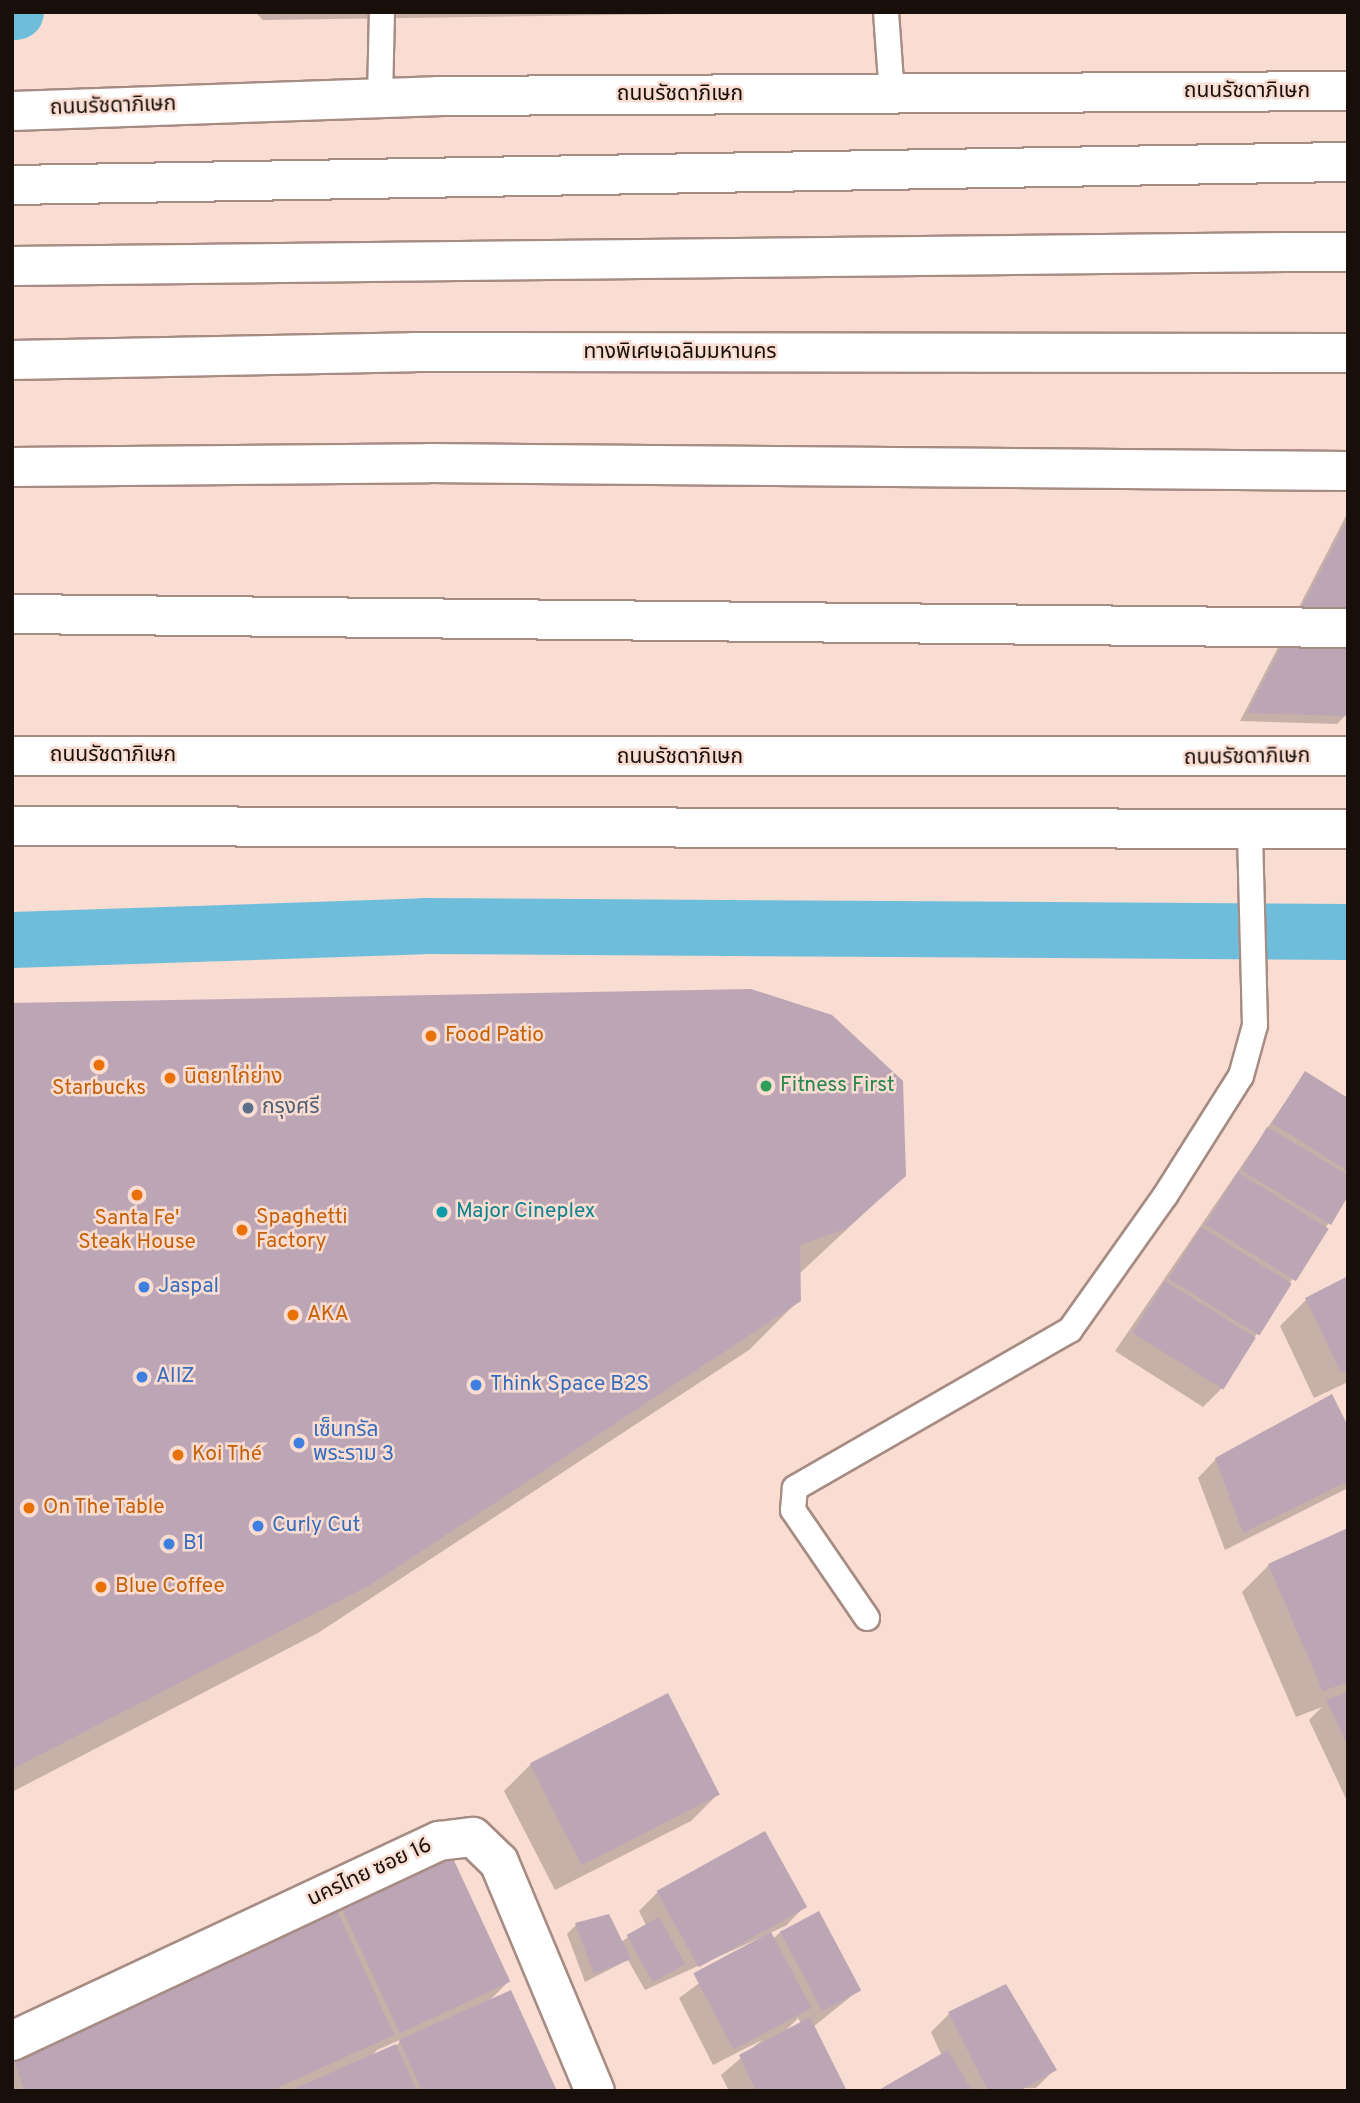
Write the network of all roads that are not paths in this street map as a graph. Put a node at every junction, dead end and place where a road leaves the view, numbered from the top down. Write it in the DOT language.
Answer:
graph roads {
  1 [pos="382,17"];
  2 [pos="886,22"];
  3 [pos="1348,91"];
  4 [pos="892,95"];
  5 [pos="380,98"];
  6 [pos="12,111"];
  7 [pos="1348,162"];
  8 [pos="12,185"];
  9 [pos="1348,252"];
  10 [pos="12,266"];
  11 [pos="1348,354"];
  12 [pos="12,360"];
  13 [pos="12,467"];
  14 [pos="1348,471"];
  15 [pos="12,614"];
  16 [pos="1348,628"];
  17 [pos="12,756"];
  18 [pos="1348,756"];
  19 [pos="12,826"];
  20 [pos="1250,829"];
  21 [pos="1348,829"];
  22 [pos="867,1618"];
  23 [pos="12,2040"];
  24 [pos="595,2091"];
  1 -- 5 [label="lane"];
  2 -- 4 [label="lane"];
  3 -- 4 [label="main road, ถนนรัชดาภิเษก"];
  4 -- 5 [label="main road, ถนนรัชดาภิเษก"];
  5 -- 6 [label="main road, ถนนรัชดาภิเษก"];
  7 -- 8 [label="main road"];
  9 -- 10 [label="main road"];
  11 -- 12 [label="main road, ทางพิเศษเฉลิมมหานคร"];
  13 -- 14 [label="main road"];
  15 -- 16 [label="main road"];
  17 -- 18 [label="main road, ถนนรัชดาภิเษก"];
  19 -- 20 [label="main road"];
  20 -- 21 [label="main road"];
  20 -- 22 [label="lane"];
  23 -- 24 [label="main road, นครไทย ซอย 16"];
}
